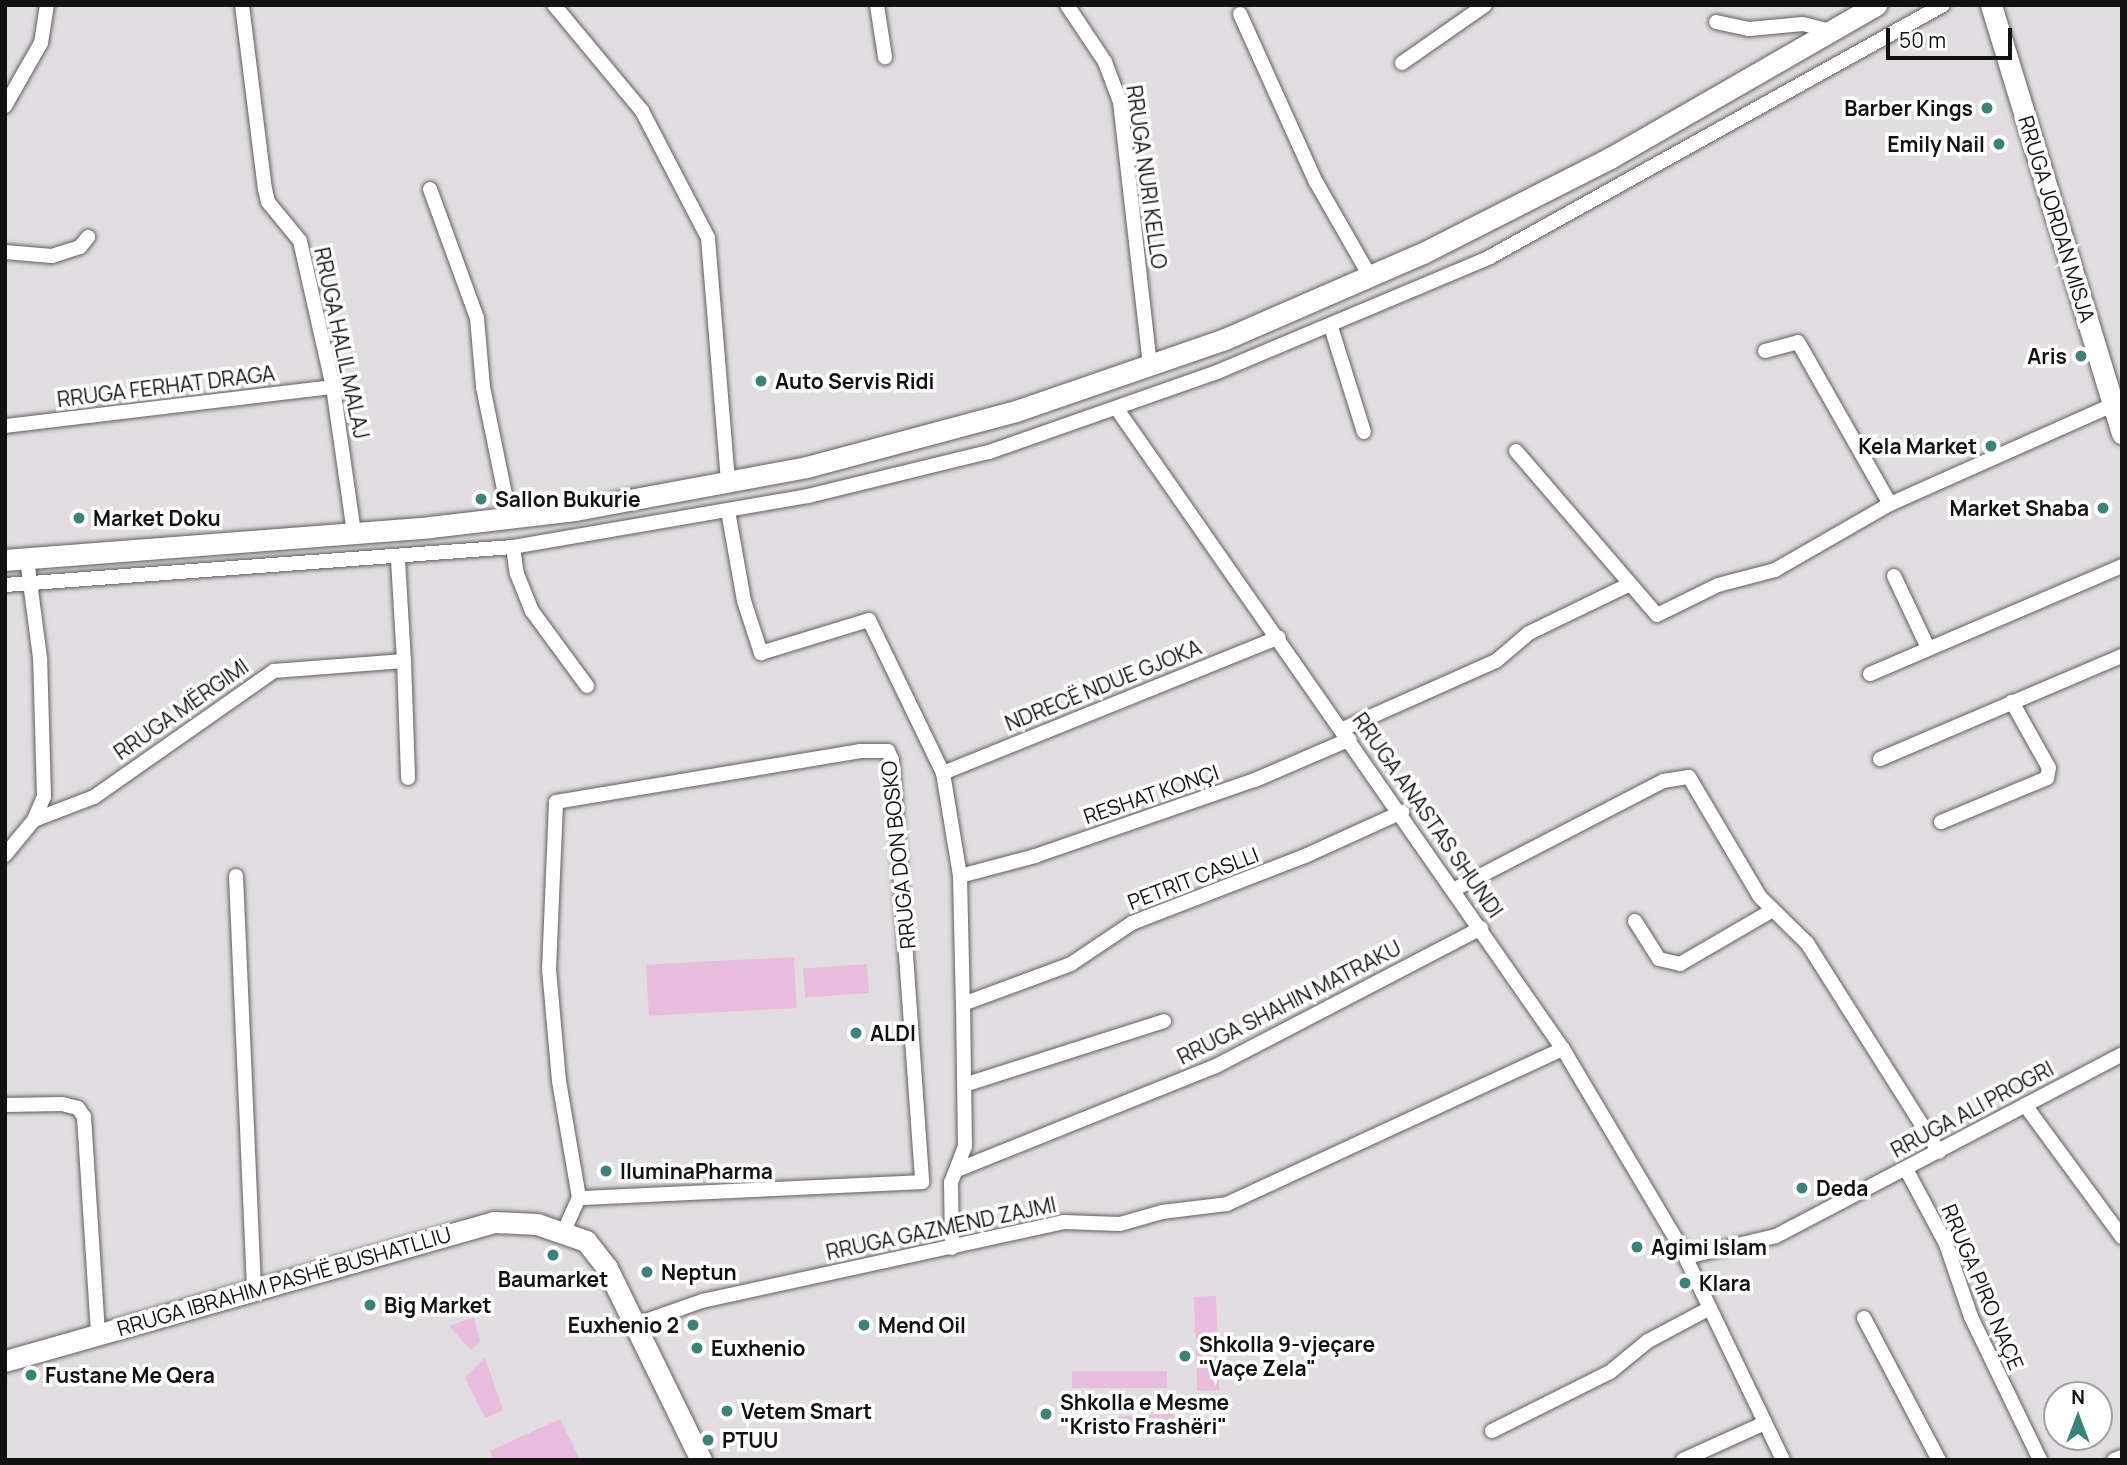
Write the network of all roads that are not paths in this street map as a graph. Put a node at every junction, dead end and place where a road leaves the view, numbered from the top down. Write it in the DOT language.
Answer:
graph roads {
  1 [pos="47,5"];
  2 [pos="243,5"];
  3 [pos="554,5"];
  4 [pos="877,5"];
  5 [pos="1067,5"];
  6 [pos="1485,5"];
  7 [pos="1876,5"];
  8 [pos="1943,5"];
  9 [pos="1991,5"];
  10 [pos="1240,14"];
  11 [pos="1716,22"];
  12 [pos="1831,31"];
  13 [pos="885,57"];
  14 [pos="1402,63"];
  15 [pos="5,106"];
  16 [pos="430,189"];
  17 [pos="88,237"];
  18 [pos="5,253"];
  19 [pos="1371,278"];
  20 [pos="1331,327"];
  21 [pos="1765,351"];
  22 [pos="1150,367"];
  23 [pos="333,387"];
  24 [pos="2117,403"];
  25 [pos="1117,409"];
  26 [pos="5,426"];
  27 [pos="1364,432"];
  28 [pos="2122,433"];
  29 [pos="1517,451"];
  30 [pos="728,483"];
  31 [pos="1890,504"];
  32 [pos="728,511"];
  33 [pos="510,519"];
  34 [pos="354,533"];
  35 [pos="513,547"];
  36 [pos="27,559"];
  37 [pos="398,559"];
  38 [pos="5,560"];
  39 [pos="2122,566"];
  40 [pos="1894,576"];
  41 [pos="29,583"];
  42 [pos="1630,584"];
  43 [pos="5,585"];
  44 [pos="1279,637"];
  45 [pos="1928,649"];
  46 [pos="2122,656"];
  47 [pos="404,661"];
  48 [pos="1870,674"];
  49 [pos="587,686"];
  50 [pos="2012,702"];
  51 [pos="1347,734"];
  52 [pos="1880,759"];
  53 [pos="943,773"];
  54 [pos="408,778"];
  55 [pos="1402,812"];
  56 [pos="34,820"];
  57 [pos="1941,822"];
  58 [pos="5,855"];
  59 [pos="236,876"];
  60 [pos="960,876"];
  61 [pos="1455,889"];
  62 [pos="1771,911"];
  63 [pos="1635,921"];
  64 [pos="1481,928"];
  65 [pos="963,1004"];
  66 [pos="1164,1021"];
  67 [pos="1563,1049"];
  68 [pos="2122,1054"];
  69 [pos="964,1085"];
  70 [pos="5,1105"];
  71 [pos="2025,1105"];
  72 [pos="1939,1152"];
  73 [pos="1906,1169"];
  74 [pos="957,1170"];
  75 [pos="579,1198"];
  76 [pos="564,1231"];
  77 [pos="2122,1237"];
  78 [pos="952,1248"];
  79 [pos="1686,1257"];
  80 [pos="254,1289"];
  81 [pos="1710,1308"];
  82 [pos="1864,1318"];
  83 [pos="635,1325"];
  84 [pos="98,1334"];
  85 [pos="5,1361"];
  86 [pos="1765,1423"];
  87 [pos="1492,1431"];
  88 [pos="2122,1457"];
  89 [pos="701,1460"];
  90 [pos="1683,1460"];
  91 [pos="1783,1460"];
  92 [pos="1939,1460"];
  93 [pos="2040,1460"];
  94 [pos="2114,1460"];
  1 -- 15 [label="street"];
  2 -- 23 [label="street, RRUGA HALIL MALAJ"];
  3 -- 30 [label="street"];
  4 -- 13 [label="street"];
  5 -- 22 [label="street, RRUGA NURI KELLO"];
  6 -- 14 [label="street"];
  7 -- 12 [label="street"];
  8 -- 20 [label="street"];
  9 -- 24 [label="street, RRUGA JORDAN MISJA"];
  10 -- 19 [label="street"];
  11 -- 12 [label="street"];
  12 -- 19 [label="street"];
  16 -- 33 [label="street"];
  17 -- 18 [label="street"];
  19 -- 22 [label="street"];
  20 -- 25 [label="street"];
  20 -- 27 [label="street"];
  21 -- 31 [label="street"];
  22 -- 30 [label="street"];
  23 -- 26 [label="street, RRUGA FERHAT DRAGA"];
  23 -- 34 [label="street, RRUGA HALIL MALAJ"];
  24 -- 28 [label="street, RRUGA JORDAN MISJA"];
  24 -- 31 [label="street"];
  25 -- 32 [label="street"];
  25 -- 44 [label="street, RRUGA ANASTAS SHUNDI"];
  29 -- 42 [label="street"];
  30 -- 33 [label="street"];
  31 -- 42 [label="street"];
  32 -- 35 [label="street"];
  32 -- 53 [label="street"];
  33 -- 34 [label="street"];
  34 -- 36 [label="street"];
  35 -- 37 [label="street"];
  35 -- 49 [label="street"];
  36 -- 38 [label="street"];
  36 -- 41 [label="street"];
  37 -- 41 [label="street"];
  37 -- 47 [label="street"];
  39 -- 45 [label="street"];
  40 -- 45 [label="street"];
  41 -- 43 [label="street"];
  41 -- 56 [label="street"];
  42 -- 51 [label="street, RESHAT KONÇI"];
  44 -- 51 [label="street, RRUGA ANASTAS SHUNDI"];
  44 -- 53 [label="street, NDRECË NDUE GJOKA"];
  45 -- 48 [label="street"];
  46 -- 50 [label="street"];
  47 -- 54 [label="street"];
  47 -- 56 [label="street, RRUGA MËRGIMI"];
  50 -- 52 [label="street"];
  50 -- 57 [label="street"];
  51 -- 55 [label="street, RRUGA ANASTAS SHUNDI"];
  51 -- 60 [label="street, RESHAT KONÇI"];
  53 -- 60 [label="street"];
  55 -- 61 [label="street, RRUGA ANASTAS SHUNDI"];
  55 -- 65 [label="street, PETRIT CASLLI"];
  56 -- 58 [label="street"];
  59 -- 80 [label="street"];
  60 -- 65 [label="street"];
  61 -- 62 [label="street"];
  61 -- 64 [label="street, RRUGA ANASTAS SHUNDI"];
  62 -- 63 [label="street"];
  62 -- 72 [label="street"];
  64 -- 67 [label="street, RRUGA ANASTAS SHUNDI"];
  64 -- 74 [label="street, RRUGA SHAHIN MATRAKU"];
  65 -- 69 [label="street"];
  66 -- 69 [label="street"];
  67 -- 78 [label="street, RRUGA GAZMEND ZAJMI"];
  67 -- 79 [label="street, RRUGA ANASTAS SHUNDI"];
  68 -- 71 [label="street, RRUGA ALI PROGRI"];
  69 -- 74 [label="street"];
  70 -- 84 [label="street"];
  71 -- 72 [label="street, RRUGA ALI PROGRI"];
  71 -- 77 [label="street"];
  72 -- 73 [label="street, RRUGA ALI PROGRI"];
  73 -- 79 [label="street, RRUGA ALI PROGRI"];
  73 -- 93 [label="street, RRUGA PIRO NAÇE"];
  74 -- 78 [label="street"];
  75 -- 75 [label="street, RRUGA DON BOSKO"];
  75 -- 76 [label="street"];
  76 -- 80 [label="street, RRUGA IBRAHIM PASHË BUSHATLLIU"];
  76 -- 83 [label="street"];
  78 -- 83 [label="street, RRUGA GAZMEND ZAJMI"];
  79 -- 81 [label="street, RRUGA ANASTAS SHUNDI"];
  80 -- 84 [label="street, RRUGA IBRAHIM PASHË BUSHATLLIU"];
  81 -- 86 [label="street, RRUGA ANASTAS SHUNDI"];
  81 -- 87 [label="street"];
  82 -- 92 [label="street"];
  83 -- 89 [label="street"];
  84 -- 85 [label="street, RRUGA IBRAHIM PASHË BUSHATLLIU"];
  86 -- 90 [label="street"];
  86 -- 91 [label="street, RRUGA ANASTAS SHUNDI"];
  88 -- 94 [label="street"];
}
